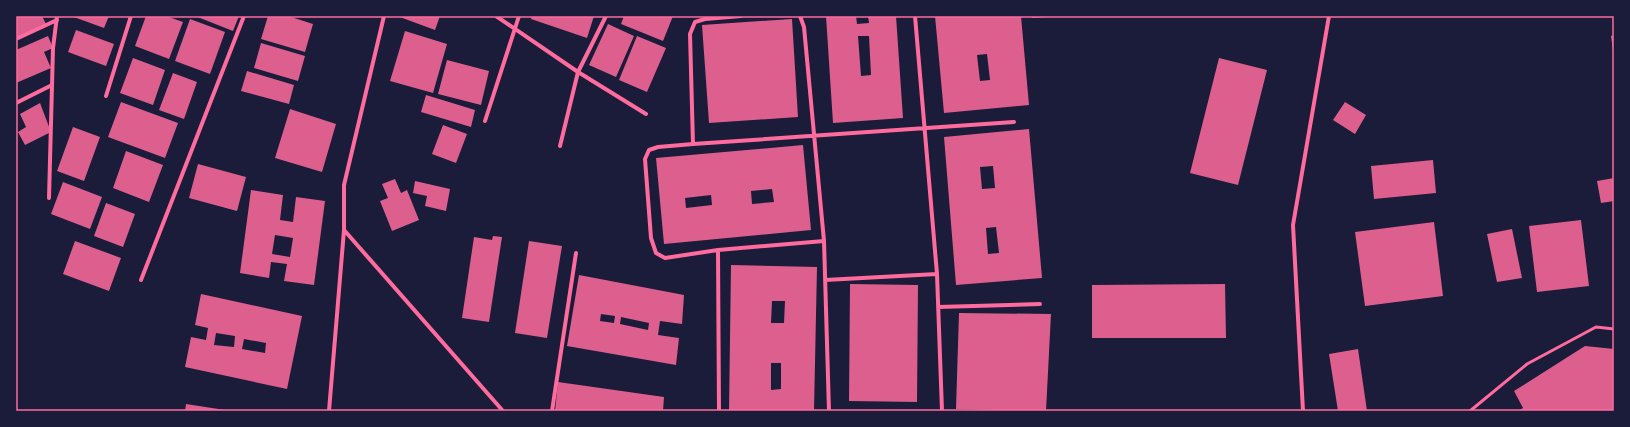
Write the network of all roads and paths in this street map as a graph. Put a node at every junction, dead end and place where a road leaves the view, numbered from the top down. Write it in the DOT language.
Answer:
graph roads {
  1 [pos="130,16"];
  2 [pos="244,16"];
  3 [pos="384,16"];
  4 [pos="496,16"];
  5 [pos="519,16"];
  6 [pos="606,16"];
  7 [pos="741,16"];
  8 [pos="800,16"];
  9 [pos="915,16"];
  10 [pos="1329,16"];
  11 [pos="57,18"];
  12 [pos="515,30"];
  13 [pos="16,39"];
  14 [pos="578,72"];
  15 [pos="52,85"];
  16 [pos="106,96"];
  17 [pos="16,102"];
  18 [pos="646,114"];
  19 [pos="485,121"];
  20 [pos="1014,122"];
  21 [pos="924,127"];
  22 [pos="815,136"];
  23 [pos="693,144"];
  24 [pos="560,146"];
  25 [pos="49,198"];
  26 [pos="344,230"];
  27 [pos="824,241"];
  28 [pos="718,250"];
  29 [pos="576,253"];
  30 [pos="937,274"];
  31 [pos="141,280"];
  32 [pos="825,280"];
  33 [pos="1040,304"];
  34 [pos="938,307"];
  35 [pos="1614,329"];
  36 [pos="329,411"];
  37 [pos="503,411"];
  38 [pos="552,411"];
  39 [pos="719,411"];
  40 [pos="829,411"];
  41 [pos="942,411"];
  42 [pos="1303,411"];
  43 [pos="1470,411"];
  1 -- 16 [label="street"];
  2 -- 31 [label="street"];
  3 -- 26 [label="street"];
  4 -- 12 [label="street"];
  5 -- 12 [label="street"];
  6 -- 14 [label="street"];
  7 -- 23 [label="street"];
  8 -- 22 [label="street"];
  9 -- 21 [label="street"];
  10 -- 42 [label="street"];
  11 -- 13 [label="street"];
  11 -- 15 [label="street"];
  12 -- 14 [label="street"];
  12 -- 19 [label="street"];
  14 -- 18 [label="street"];
  14 -- 24 [label="street"];
  15 -- 17 [label="street"];
  15 -- 25 [label="street"];
  20 -- 21 [label="street"];
  21 -- 22 [label="street"];
  21 -- 30 [label="street"];
  22 -- 23 [label="street"];
  22 -- 27 [label="street"];
  23 -- 28 [label="street"];
  26 -- 36 [label="street"];
  26 -- 37 [label="street"];
  27 -- 28 [label="street"];
  27 -- 32 [label="street"];
  28 -- 39 [label="street"];
  29 -- 38 [label="street"];
  30 -- 32 [label="street"];
  30 -- 34 [label="street"];
  32 -- 40 [label="street"];
  33 -- 34 [label="street"];
  34 -- 41 [label="street"];
  35 -- 43 [label="lane"];
}
